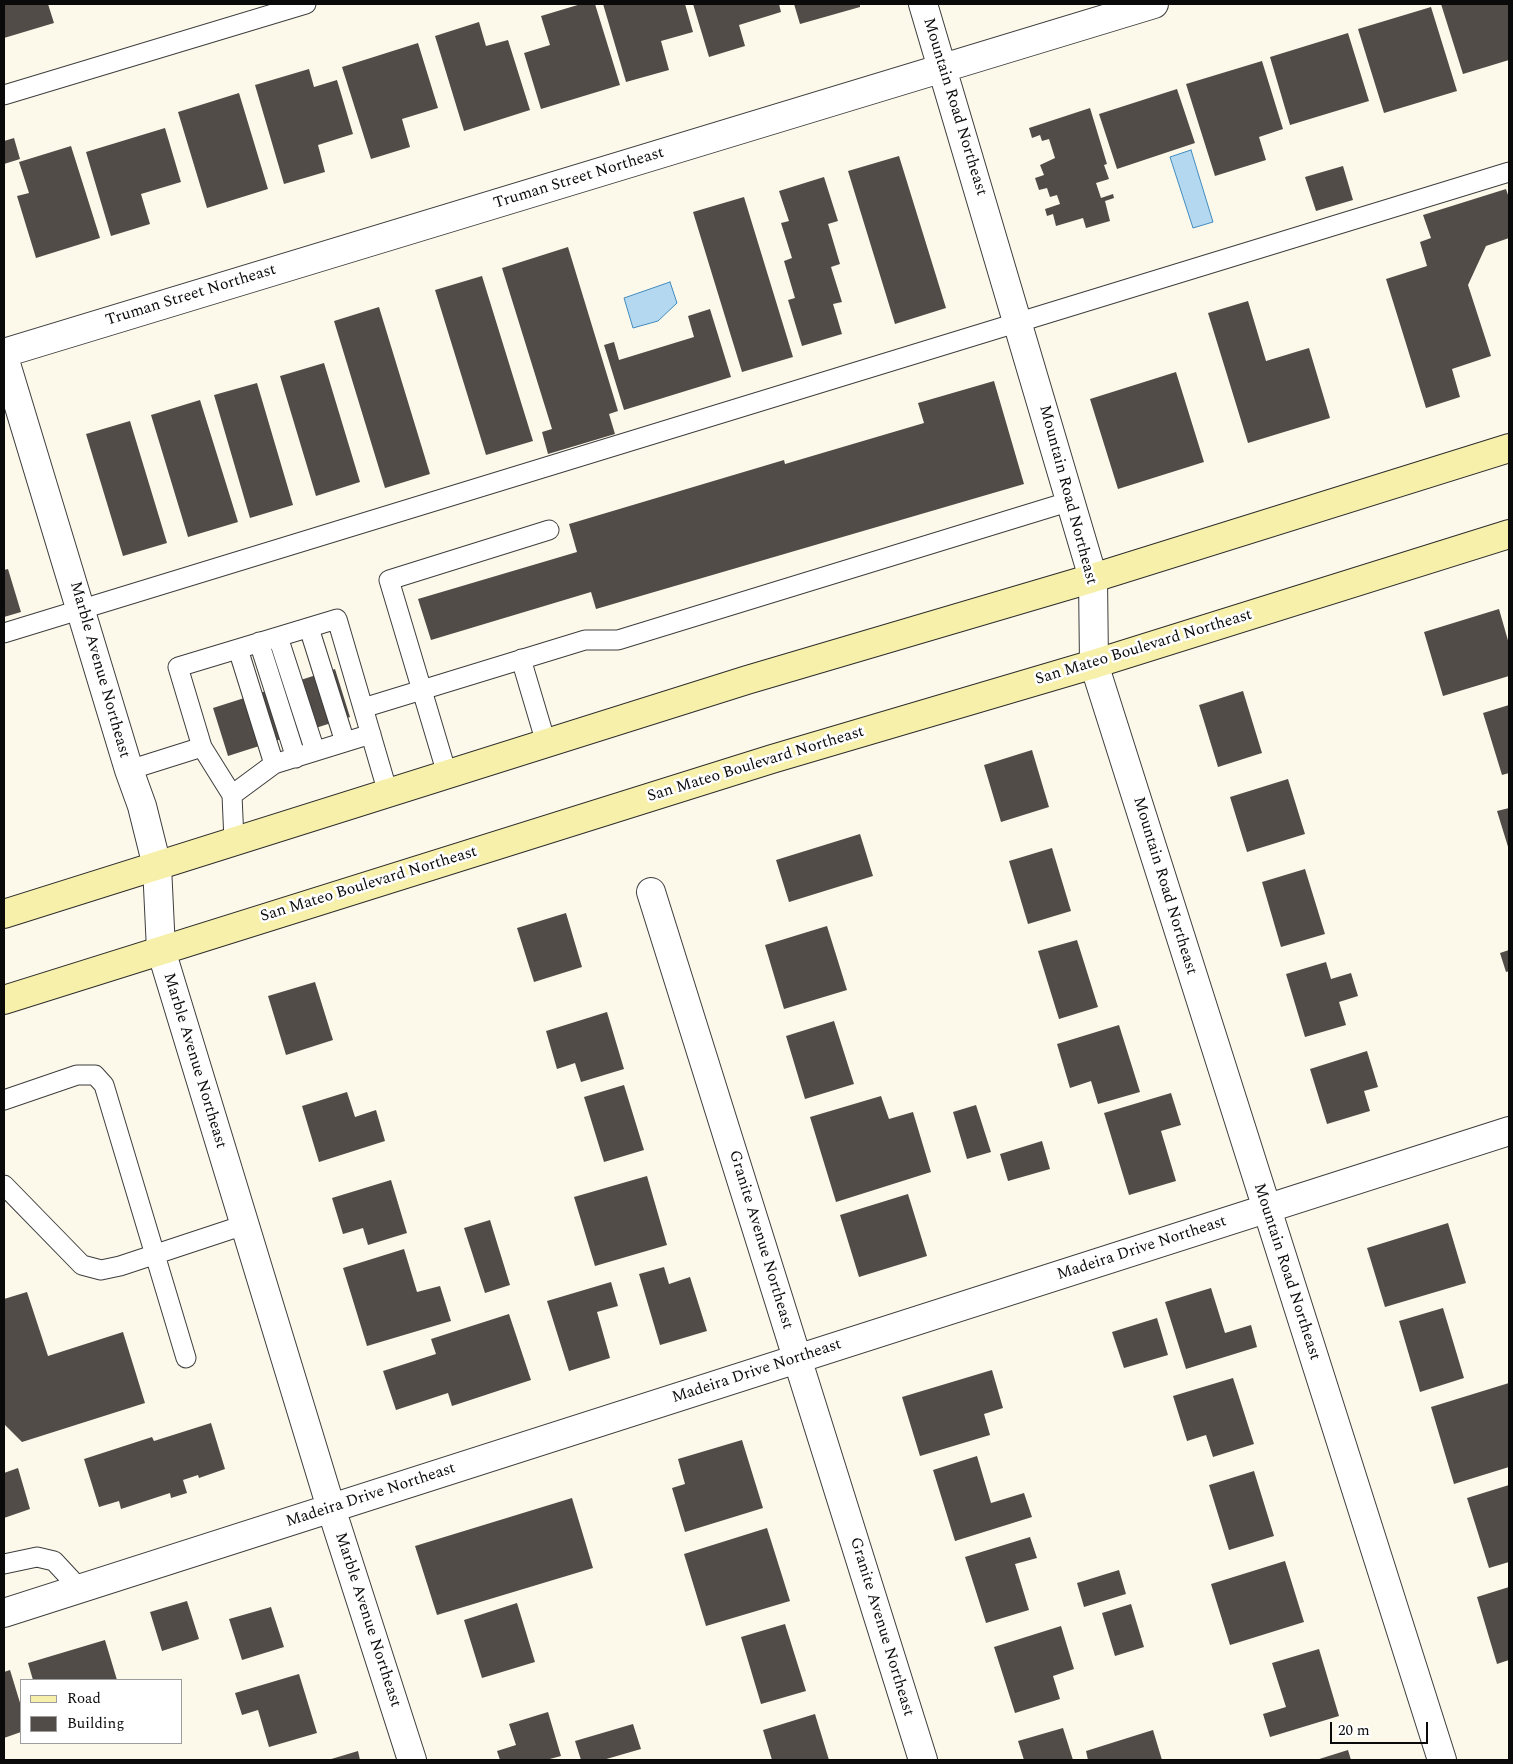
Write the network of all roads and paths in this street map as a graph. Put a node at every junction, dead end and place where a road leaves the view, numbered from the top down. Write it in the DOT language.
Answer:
graph roads {
  1 [pos="306,4"];
  2 [pos="923,4"];
  3 [pos="1154,4"];
  4 [pos="943,68"];
  5 [pos="4,95"];
  6 [pos="1509,172"];
  7 [pos="1018,322"];
  8 [pos="4,355"];
  9 [pos="1509,448"];
  10 [pos="1071,500"];
  11 [pos="548,530"];
  12 [pos="1509,534"];
  13 [pos="1093,578"];
  14 [pos="82,610"];
  15 [pos="309,628"];
  16 [pos="4,633"];
  17 [pos="278,637"];
  18 [pos="260,642"];
  19 [pos="238,649"];
  20 [pos="521,659"];
  21 [pos="1094,664"];
  22 [pos="422,690"];
  23 [pos="363,708"];
  24 [pos="371,734"];
  25 [pos="345,742"];
  26 [pos="546,743"];
  27 [pos="202,747"];
  28 [pos="315,751"];
  29 [pos="296,758"];
  30 [pos="274,764"];
  31 [pos="129,770"];
  32 [pos="447,774"];
  33 [pos="388,793"];
  34 [pos="232,795"];
  35 [pos="234,841"];
  36 [pos="157,866"];
  37 [pos="651,892"];
  38 [pos="4,914"];
  39 [pos="161,950"];
  40 [pos="4,1000"];
  41 [pos="4,1100"];
  42 [pos="1509,1131"];
  43 [pos="4,1184"];
  44 [pos="1266,1209"];
  45 [pos="244,1224"];
  46 [pos="154,1255"];
  47 [pos="186,1358"];
  48 [pos="797,1359"];
  49 [pos="331,1508"];
  50 [pos="4,1564"];
  51 [pos="80,1589"];
  52 [pos="4,1613"];
  53 [pos="412,1760"];
  54 [pos="923,1760"];
  55 [pos="1442,1760"];
  1 -- 5 [label="lane"];
  2 -- 4 [label="street, Mountain Road Northeast"];
  3 -- 4 [label="street, Truman Street Northeast"];
  4 -- 7 [label="street, Mountain Road Northeast"];
  4 -- 8 [label="street, Truman Street Northeast"];
  6 -- 7 [label="lane"];
  7 -- 10 [label="street, Mountain Road Northeast"];
  7 -- 14 [label="lane"];
  8 -- 14 [label="street, Marble Avenue Northeast"];
  9 -- 13 [label="main road"];
  10 -- 13 [label="street, Mountain Road Northeast"];
  10 -- 20 [label="lane"];
  11 -- 22 [label="lane"];
  12 -- 21 [label="main road, San Mateo Boulevard Northeast"];
  13 -- 21 [label="street, Mountain Road Northeast"];
  13 -- 26 [label="main road"];
  14 -- 16 [label="lane"];
  14 -- 31 [label="street, Marble Avenue Northeast"];
  15 -- 17 [label="lane"];
  15 -- 23 [label="lane"];
  15 -- 25 [label="lane"];
  17 -- 18 [label="lane"];
  17 -- 28 [label="lane"];
  18 -- 19 [label="lane"];
  18 -- 29 [label="lane"];
  19 -- 27 [label="lane"];
  19 -- 30 [label="lane"];
  20 -- 22 [label="lane"];
  20 -- 26 [label="lane"];
  21 -- 39 [label="main road, San Mateo Boulevard Northeast"];
  21 -- 44 [label="street, Mountain Road Northeast"];
  22 -- 23 [label="lane"];
  22 -- 32 [label="lane"];
  23 -- 24 [label="lane"];
  24 -- 25 [label="lane"];
  24 -- 33 [label="lane"];
  25 -- 28 [label="lane"];
  26 -- 32 [label="main road"];
  27 -- 31 [label="lane"];
  27 -- 34 [label="lane"];
  28 -- 29 [label="lane"];
  29 -- 30 [label="lane"];
  30 -- 34 [label="lane"];
  31 -- 36 [label="street, Marble Avenue Northeast"];
  32 -- 33 [label="main road"];
  33 -- 35 [label="main road"];
  34 -- 35 [label="lane"];
  35 -- 36 [label="main road"];
  36 -- 38 [label="main road"];
  36 -- 39 [label="street, Marble Avenue Northeast"];
  37 -- 48 [label="street, Granite Avenue Northeast"];
  39 -- 40 [label="main road, San Mateo Boulevard Northeast"];
  39 -- 45 [label="street, Marble Avenue Northeast"];
  41 -- 46 [label="lane"];
  42 -- 44 [label="street, Madeira Drive Northeast"];
  43 -- 46 [label="lane"];
  44 -- 48 [label="street, Madeira Drive Northeast"];
  44 -- 55 [label="street, Mountain Road Northeast"];
  45 -- 46 [label="lane"];
  45 -- 49 [label="street, Marble Avenue Northeast"];
  46 -- 47 [label="lane"];
  48 -- 49 [label="street, Madeira Drive Northeast"];
  48 -- 54 [label="street, Granite Avenue Northeast"];
  49 -- 51 [label="street, Madeira Drive Northeast"];
  49 -- 53 [label="street, Marble Avenue Northeast"];
  50 -- 51 [label="lane"];
  51 -- 52 [label="street, Madeira Drive Northeast"];
}
